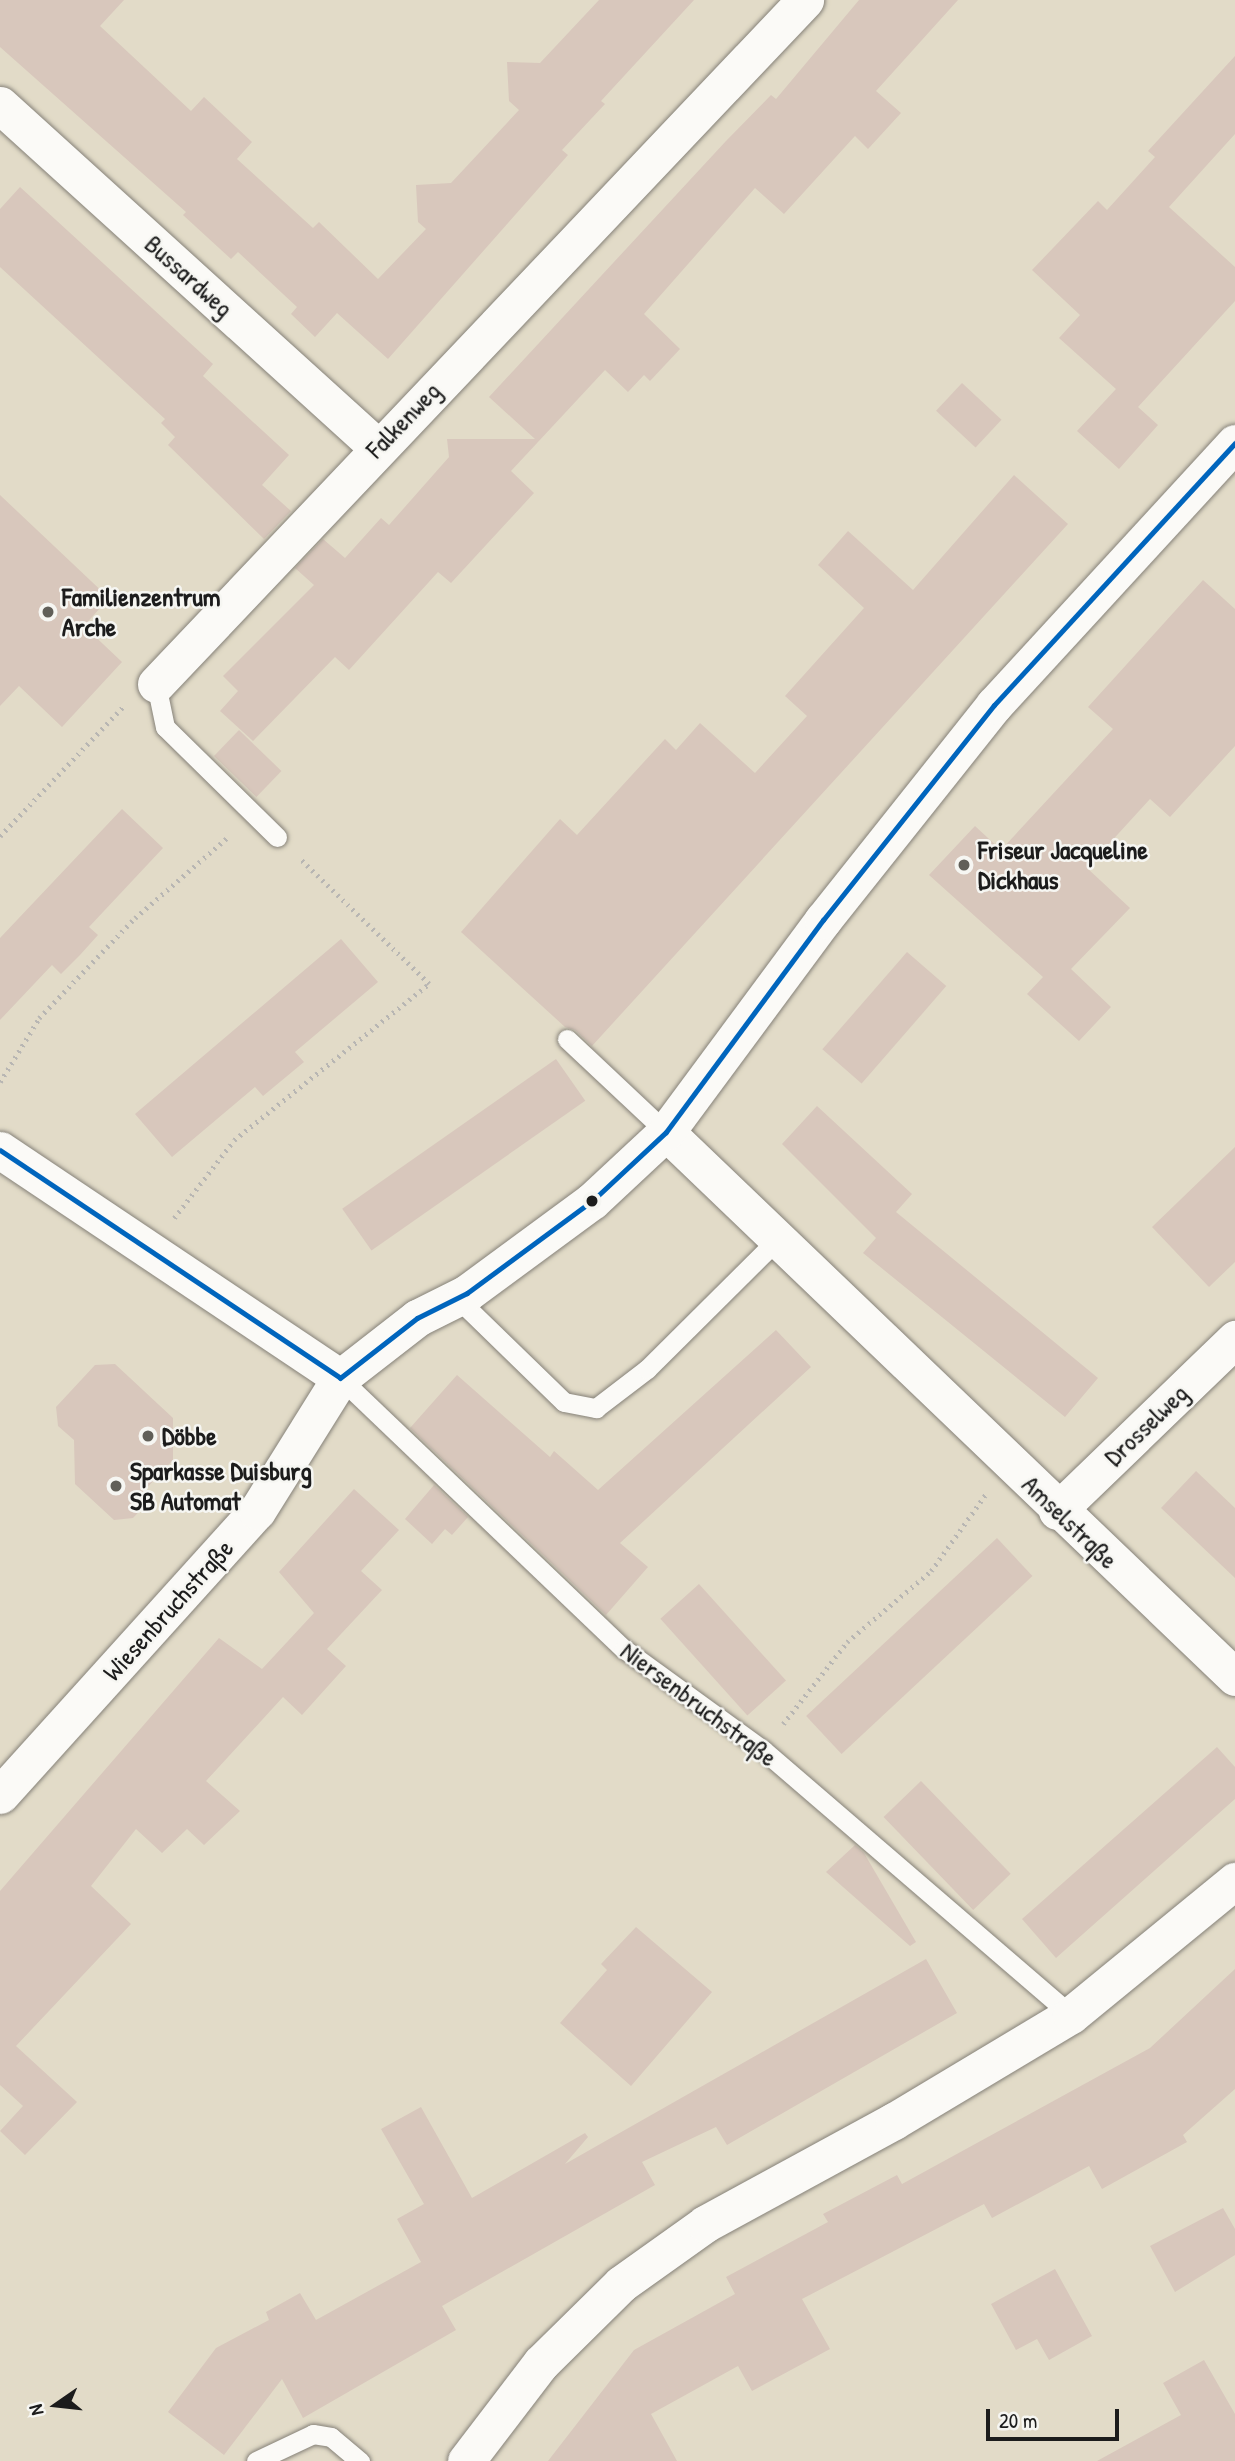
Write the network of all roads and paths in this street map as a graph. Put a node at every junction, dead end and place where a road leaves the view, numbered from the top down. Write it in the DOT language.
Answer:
graph roads {
  1 [pos="805,0"];
  2 [pos="0,105"];
  3 [pos="1235,443"];
  4 [pos="377,447"];
  5 [pos="156,684"];
  6 [pos="254,814"];
  7 [pos="0,836"];
  8 [pos="277,837"];
  9 [pos="567,1039"];
  10 [pos="0,1082"];
  11 [pos="666,1132"];
  12 [pos="0,1150"];
  13 [pos="777,1240"];
  14 [pos="149,1251"];
  15 [pos="457,1298"];
  16 [pos="1235,1339"];
  17 [pos="340,1378"];
  18 [pos="1005,1460"];
  19 [pos="1057,1511"];
  20 [pos="1235,1677"];
  21 [pos="763,1750"];
  22 [pos="0,1795"];
  23 [pos="1235,1881"];
  24 [pos="1070,2015"];
  25 [pos="256,2461"];
  26 [pos="360,2461"];
  27 [pos="467,2461"];
  1 -- 4 [label="street, Falkenweg"];
  2 -- 4 [label="street, Bussardweg"];
  3 -- 11 [label="street, Wiesenbruchstraße"];
  4 -- 5 [label="street, Falkenweg"];
  5 -- 6 [label="lane"];
  5 -- 7 [label="path"];
  6 -- 8 [label="lane"];
  6 -- 10 [label="path"];
  8 -- 14 [label="path"];
  9 -- 11 [label="lane"];
  11 -- 13 [label="street, Amselstraße"];
  11 -- 15 [label="street, Wiesenbruchstraße"];
  12 -- 14 [label="street"];
  13 -- 15 [label="lane"];
  13 -- 18 [label="street, Amselstraße"];
  14 -- 17 [label="street"];
  15 -- 17 [label="street, Wiesenbruchstraße"];
  16 -- 19 [label="street, Drosselweg"];
  17 -- 21 [label="lane, Niersenbruchstraße"];
  17 -- 22 [label="street, Wiesenbruchstraße"];
  18 -- 19 [label="street, Amselstraße"];
  18 -- 21 [label="path"];
  19 -- 20 [label="street, Amselstraße"];
  21 -- 24 [label="lane, Niersenbruchstraße"];
  23 -- 24 [label="street"];
  24 -- 27 [label="street"];
  25 -- 26 [label="lane"];
}
